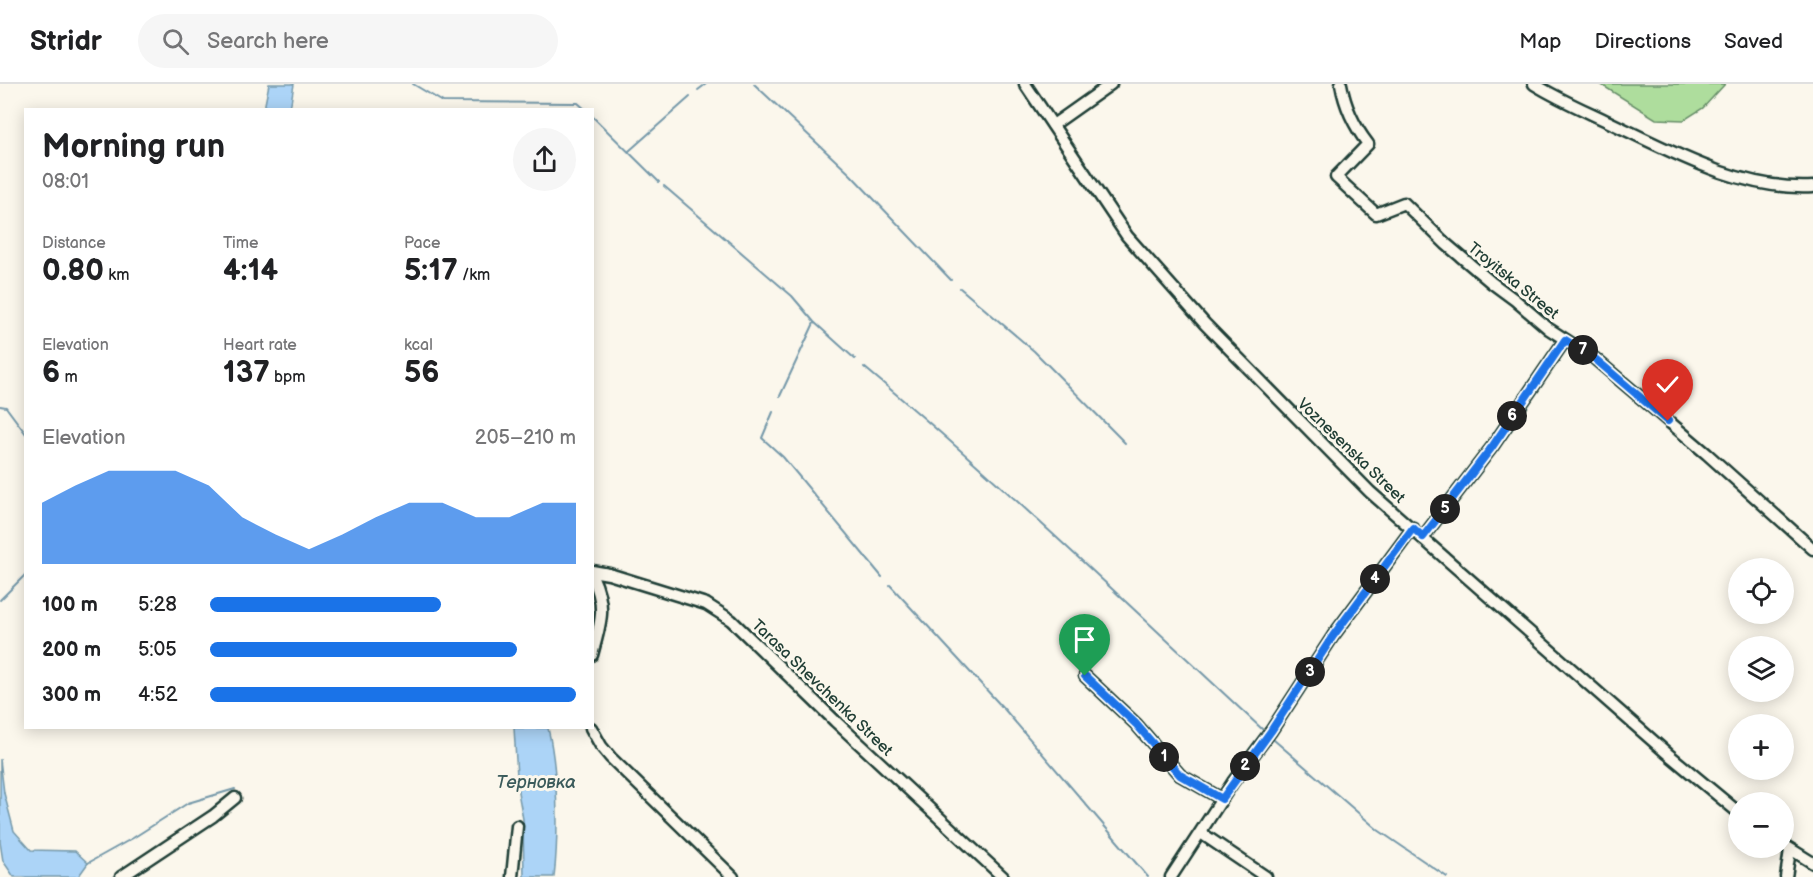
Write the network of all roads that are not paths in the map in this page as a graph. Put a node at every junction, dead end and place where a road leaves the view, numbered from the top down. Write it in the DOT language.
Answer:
graph roads {
  1 [pos="1025,84"];
  2 [pos="1111,84"];
  3 [pos="1341,84"];
  4 [pos="1534,84"];
  5 [pos="1053,125"];
  6 [pos="1813,187"];
  7 [pos="1565,340"];
  8 [pos="1413,528"];
  9 [pos="1423,537"];
  10 [pos="1813,549"];
  11 [pos="594,573"];
  12 [pos="594,578"];
  13 [pos="594,648"];
  14 [pos="1085,676"];
  15 [pos="592,729"];
  16 [pos="235,798"];
  17 [pos="1222,799"];
  18 [pos="1728,804"];
  19 [pos="517,826"];
  20 [pos="1201,833"];
  21 [pos="1794,851"];
  22 [pos="1787,858"];
  23 [pos="1813,863"];
  24 [pos="121,877"];
  25 [pos="512,877"];
  26 [pos="733,877"];
  27 [pos="1003,877"];
  28 [pos="1171,877"];
  29 [pos="1266,877"];
  30 [pos="1786,877"];
  1 -- 5 [label="street, Voznesenska Street"];
  2 -- 5 [label="street"];
  3 -- 7 [label="street, Troyitska Street"];
  4 -- 6 [label="street"];
  5 -- 8 [label="street, Voznesenska Street"];
  7 -- 9 [label="street"];
  7 -- 10 [label="street, Troyitska Street"];
  8 -- 9 [label="street, Voznesenska Street"];
  8 -- 17 [label="street"];
  9 -- 18 [label="street, Voznesenska Street"];
  11 -- 27 [label="street, Tarasa Shevchenka Street"];
  12 -- 13 [label="street"];
  14 -- 17 [label="street"];
  15 -- 26 [label="street"];
  16 -- 24 [label="street"];
  17 -- 20 [label="street"];
  19 -- 25 [label="street"];
  20 -- 28 [label="street"];
  20 -- 29 [label="street"];
  21 -- 23 [label="street"];
  22 -- 30 [label="street"];
}
